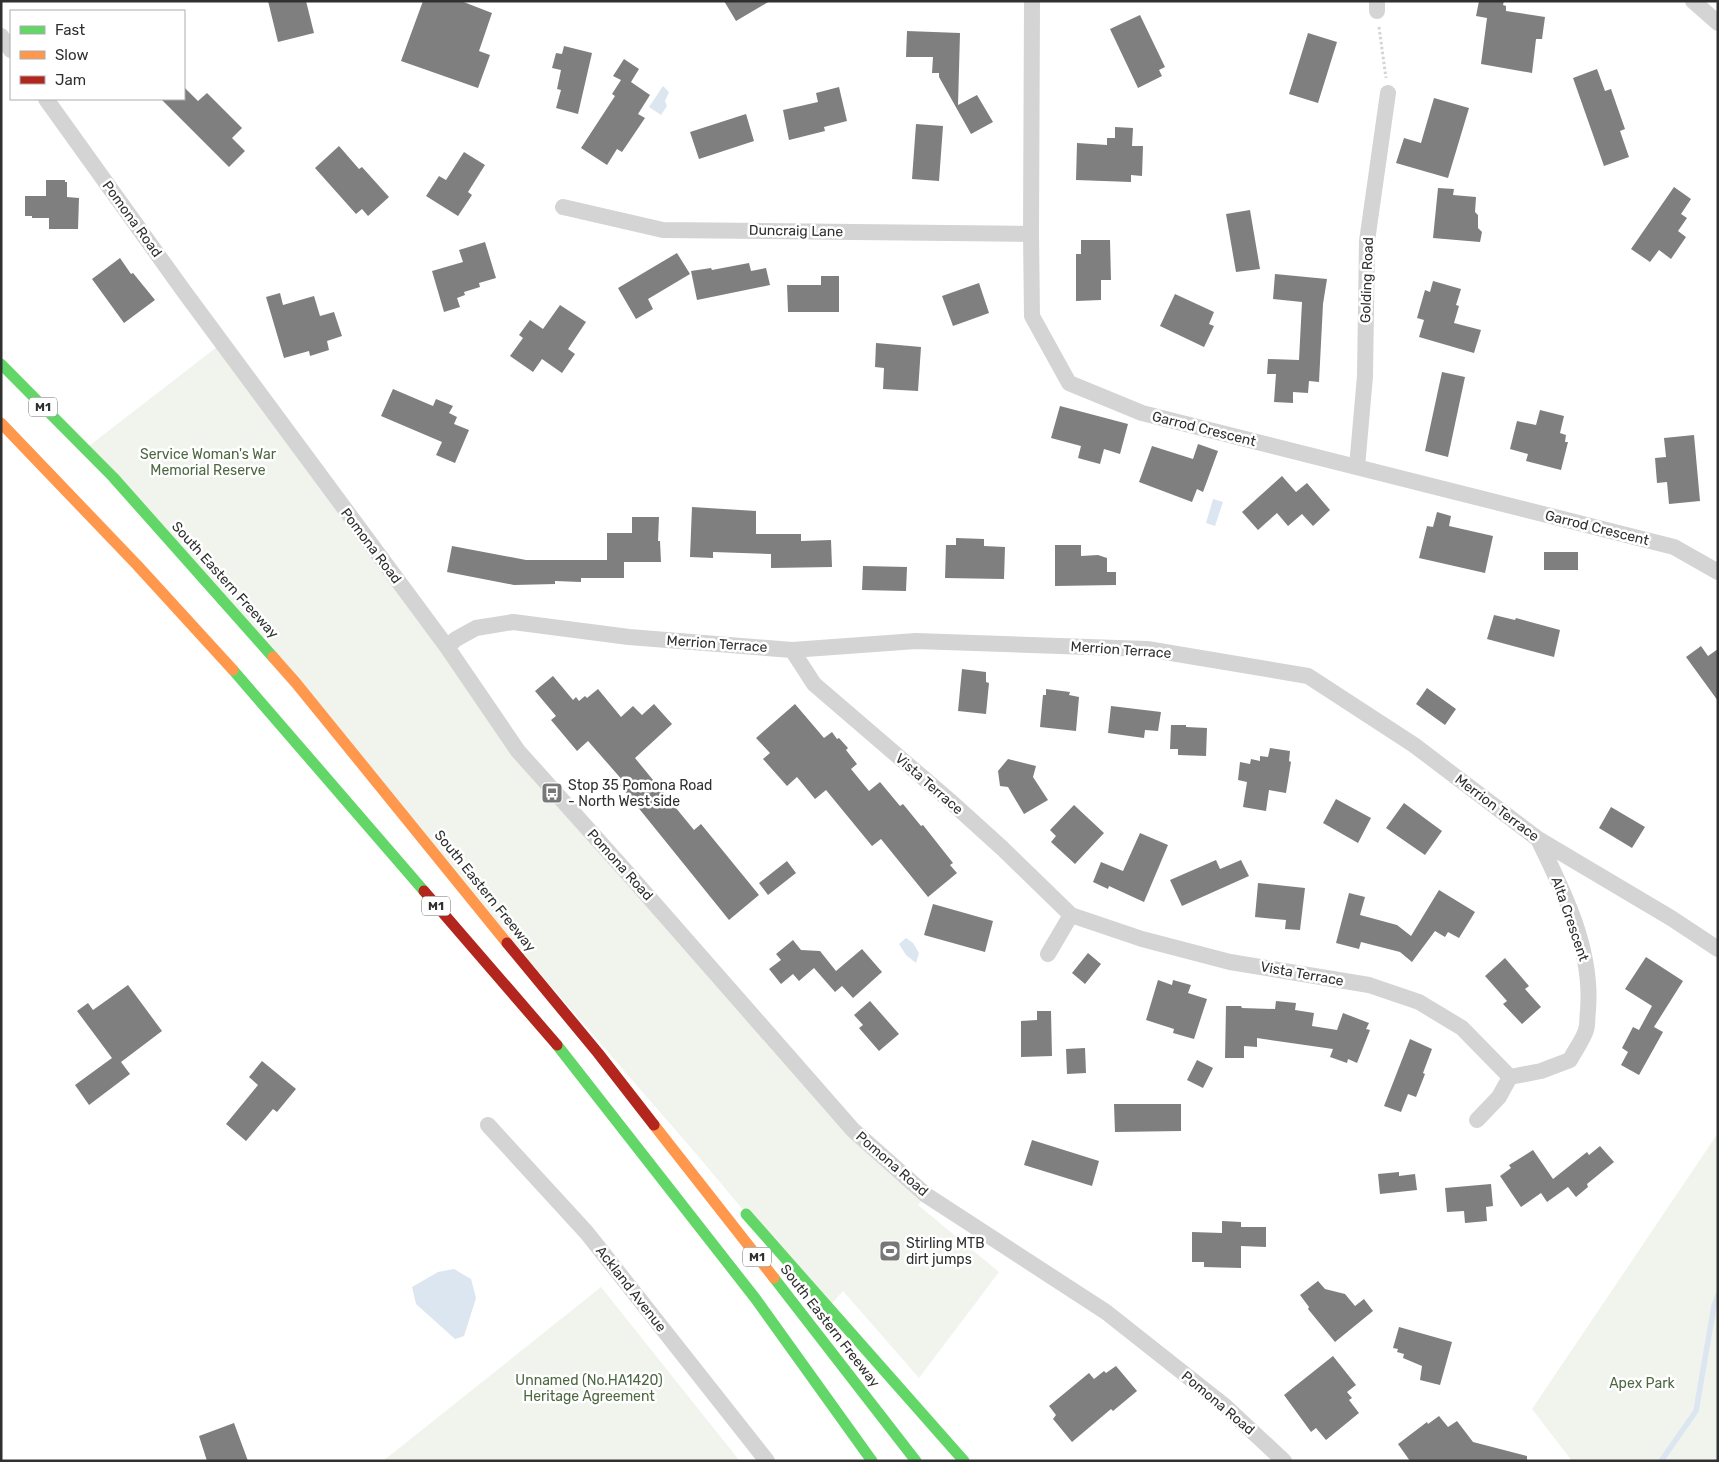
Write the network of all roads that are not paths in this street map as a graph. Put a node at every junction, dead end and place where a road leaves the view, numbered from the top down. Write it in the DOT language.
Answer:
graph roads {
  1 [pos="1032,1"];
  2 [pos="1693,1"];
  3 [pos="1718,23"];
  4 [pos="1,36"];
  5 [pos="10,49"];
  6 [pos="1388,93"];
  7 [pos="47,100"];
  8 [pos="563,207"];
  9 [pos="1031,234"];
  10 [pos="1,364"];
  11 [pos="1,423"];
  12 [pos="1357,467"];
  13 [pos="1718,572"];
  14 [pos="447,647"];
  15 [pos="792,650"];
  16 [pos="1538,839"];
  17 [pos="1071,916"];
  18 [pos="1718,949"];
  19 [pos="1048,954"];
  20 [pos="598,1053"];
  21 [pos="1510,1077"];
  22 [pos="651,1103"];
  23 [pos="1477,1120"];
  24 [pos="488,1125"];
  25 [pos="739,1205"];
  26 [pos="767,1461"];
  27 [pos="872,1461"];
  28 [pos="916,1461"];
  29 [pos="964,1461"];
  30 [pos="1284,1461"];
  1 -- 9 [label="street, Garrod Crescent"];
  2 -- 3 [label="street"];
  4 -- 5 [label="street"];
  6 -- 12 [label="street, Golding Road"];
  7 -- 14 [label="street, Pomona Road"];
  8 -- 9 [label="street, Duncraig Lane"];
  9 -- 12 [label="street, Garrod Crescent"];
  10 -- 20 [label="highway, South Eastern Freeway / M1"];
  11 -- 27 [label="highway, M1"];
  12 -- 13 [label="street, Garrod Crescent"];
  14 -- 15 [label="street, Merrion Terrace"];
  14 -- 30 [label="street, Pomona Road"];
  15 -- 16 [label="street, Merrion Terrace"];
  15 -- 17 [label="street, Vista Terrace"];
  16 -- 18 [label="street, Merrion Terrace"];
  16 -- 21 [label="street, Alta Crescent"];
  17 -- 19 [label="street"];
  17 -- 21 [label="street, Vista Terrace"];
  20 -- 22 [label="highway"];
  20 -- 28 [label="highway, South Eastern Freeway / M1"];
  21 -- 23 [label="street"];
  24 -- 26 [label="street, Ackland Avenue"];
  25 -- 29 [label="highway"];
}
